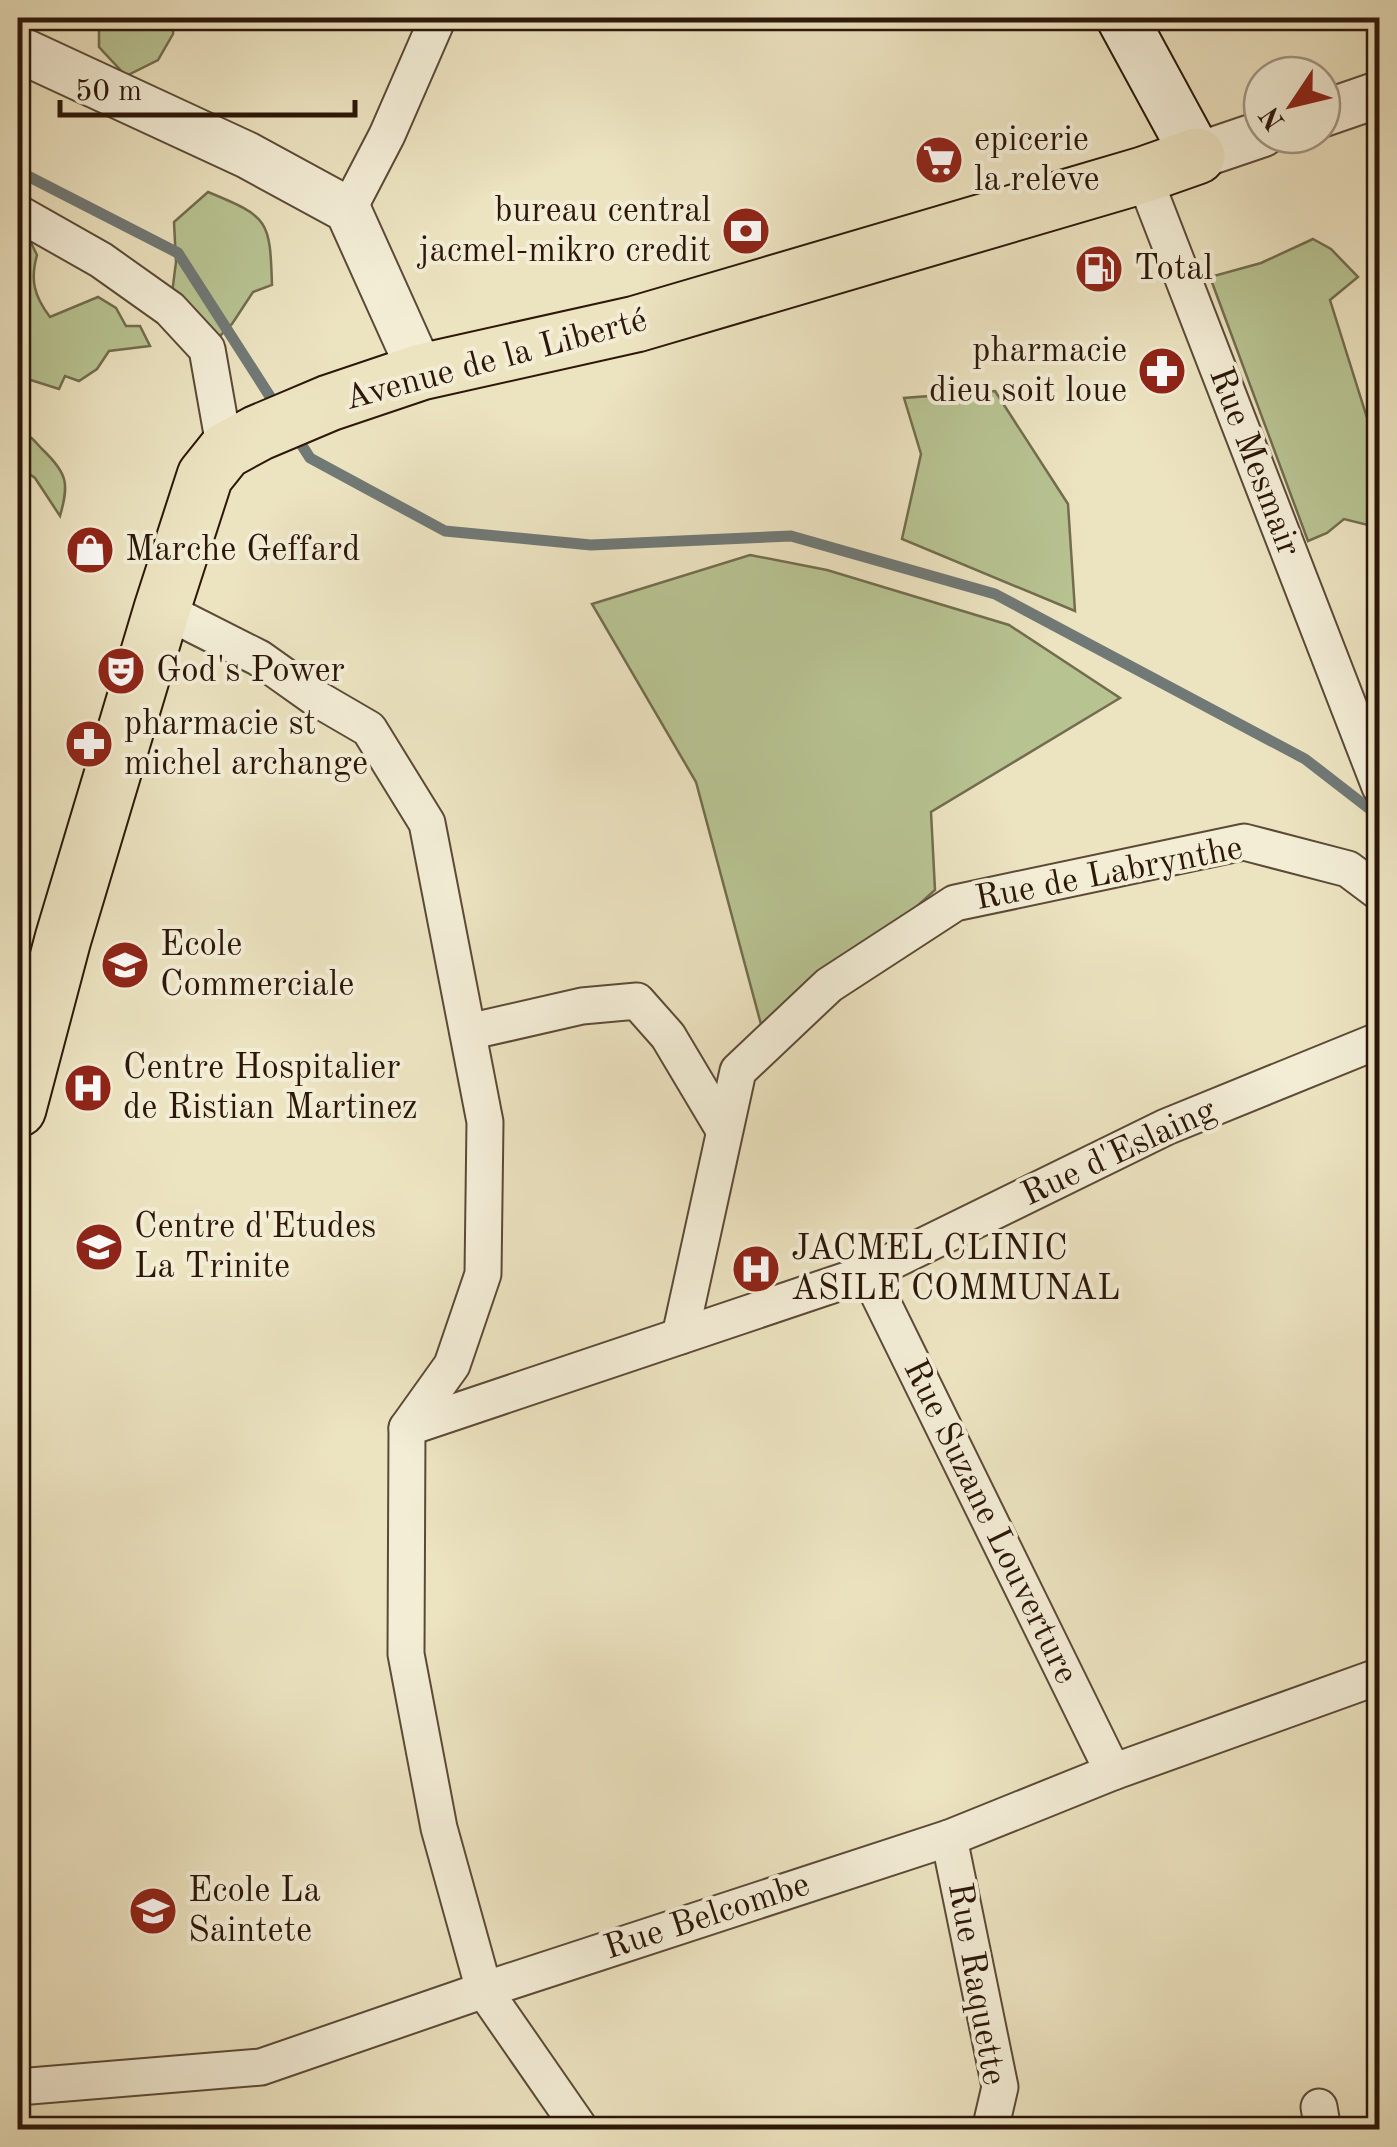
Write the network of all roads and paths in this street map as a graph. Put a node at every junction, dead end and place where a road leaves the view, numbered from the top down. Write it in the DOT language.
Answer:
graph roads {
  1 [pos="438,18"];
  2 [pos="1122,18"];
  3 [pos="18,49"];
  4 [pos="1380,94"];
  5 [pos="1342,107"];
  6 [pos="1242,141"];
  7 [pos="1197,156"];
  8 [pos="1144,175"];
  9 [pos="348,210"];
  10 [pos="18,213"];
  11 [pos="421,372"];
  12 [pos="242,442"];
  13 [pos="162,609"];
  14 [pos="1380,787"];
  15 [pos="1380,893"];
  16 [pos="468,1032"];
  17 [pos="1380,1040"];
  18 [pos="18,1109"];
  19 [pos="724,1130"];
  20 [pos="868,1273"];
  21 [pos="680,1336"];
  22 [pos="407,1428"];
  23 [pos="1380,1676"];
  24 [pos="1113,1772"];
  25 [pos="949,1838"];
  26 [pos="484,1990"];
  27 [pos="18,2087"];
  28 [pos="581,2130"];
  29 [pos="990,2130"];
  1 -- 9 [label="street"];
  2 -- 7 [label="main road"];
  3 -- 9 [label="street"];
  4 -- 5 [label="street"];
  6 -- 7 [label="street, Avenue de la Liberté"];
  7 -- 8 [label="main road, Avenue de la Liberté"];
  8 -- 11 [label="main road, Avenue de la Liberté"];
  8 -- 14 [label="street, Rue Mesmair"];
  9 -- 11 [label="street"];
  10 -- 12 [label="street"];
  11 -- 12 [label="main road, Avenue de la Liberté"];
  12 -- 13 [label="main road"];
  13 -- 16 [label="street"];
  13 -- 18 [label="main road"];
  15 -- 19 [label="street, Rue de Labrynthe"];
  16 -- 19 [label="street"];
  16 -- 22 [label="street"];
  17 -- 20 [label="street, Rue d'Eslaing"];
  19 -- 21 [label="street, Rue de Labrynthe"];
  20 -- 21 [label="street, Rue d'Eslaing"];
  20 -- 24 [label="street, Rue Suzane Louverture"];
  21 -- 22 [label="street, Rue d'Eslaing"];
  22 -- 26 [label="street"];
  23 -- 24 [label="street, Rue Belcombe"];
  24 -- 25 [label="street, Rue Belcombe"];
  25 -- 26 [label="street, Rue Belcombe"];
  25 -- 29 [label="street, Rue Raquette"];
  26 -- 27 [label="street, Rue Belcombe"];
  26 -- 28 [label="street"];
}
